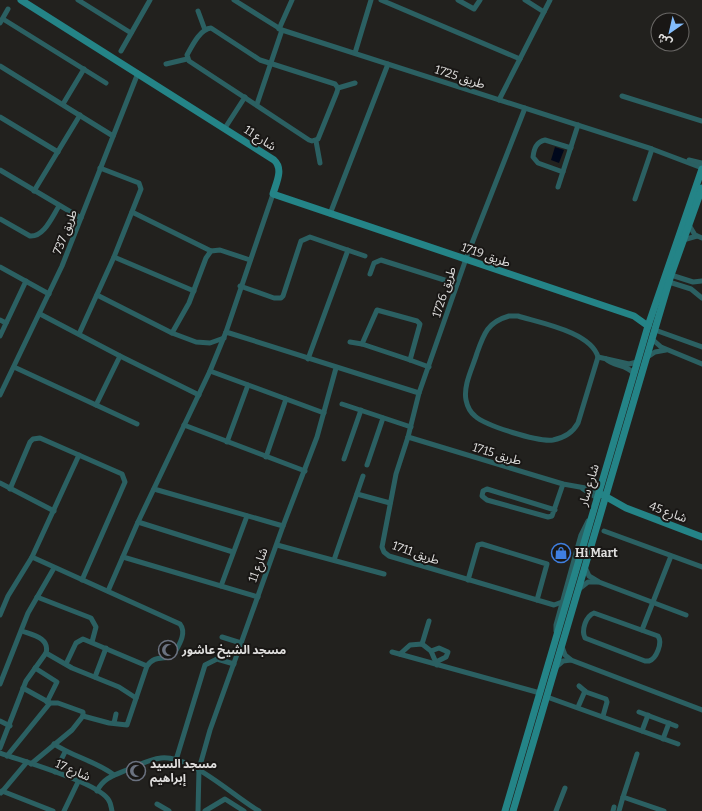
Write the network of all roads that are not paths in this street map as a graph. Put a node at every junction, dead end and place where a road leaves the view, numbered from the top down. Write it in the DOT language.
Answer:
graph roads {
  1 [pos="21,0"];
  2 [pos="78,0"];
  3 [pos="150,0"];
  4 [pos="234,0"];
  5 [pos="292,0"];
  6 [pos="371,0"];
  7 [pos="383,0"];
  8 [pos="458,0"];
  9 [pos="480,0"];
  10 [pos="525,0"];
  11 [pos="550,0"];
  12 [pos="8,9"];
  13 [pos="198,11"];
  14 [pos="544,12"];
  15 [pos="1,21"];
  16 [pos="281,29"];
  17 [pos="204,30"];
  18 [pos="130,33"];
  19 [pos="121,51"];
  20 [pos="355,53"];
  21 [pos="187,59"];
  22 [pos="520,59"];
  23 [pos="271,63"];
  24 [pos="166,64"];
  25 [pos="388,64"];
  26 [pos="0,66"];
  27 [pos="84,69"];
  28 [pos="138,73"];
  29 [pos="106,83"];
  30 [pos="355,83"];
  31 [pos="338,88"];
  32 [pos="622,96"];
  33 [pos="245,97"];
  34 [pos="499,100"];
  35 [pos="63,104"];
  36 [pos="257,104"];
  37 [pos="525,108"];
  38 [pos="80,115"];
  39 [pos="0,117"];
  40 [pos="702,121"];
  41 [pos="578,125"];
  42 [pos="225,128"];
  43 [pos="113,136"];
  44 [pos="316,141"];
  45 [pos="571,148"];
  46 [pos="652,149"];
  47 [pos="58,152"];
  48 [pos="686,160"];
  49 [pos="320,163"];
  50 [pos="702,163"];
  51 [pos="100,168"];
  52 [pos="702,168"];
  53 [pos="0,170"];
  54 [pos="563,172"];
  55 [pos="558,187"];
  56 [pos="702,188"];
  57 [pos="34,191"];
  58 [pos="272,194"];
  59 [pos="635,199"];
  60 [pos="59,206"];
  61 [pos="132,212"];
  62 [pos="330,214"];
  63 [pos="81,218"];
  64 [pos="0,220"];
  65 [pos="689,225"];
  66 [pos="700,237"];
  67 [pos="683,240"];
  68 [pos="211,250"];
  69 [pos="348,250"];
  70 [pos="364,256"];
  71 [pos="114,257"];
  72 [pos="466,259"];
  73 [pos="250,260"];
  74 [pos="0,267"];
  75 [pos="370,274"];
  76 [pos="670,279"];
  77 [pos="702,280"];
  78 [pos="26,281"];
  79 [pos="457,284"];
  80 [pos="240,286"];
  81 [pos="194,291"];
  82 [pos="49,294"];
  83 [pos="98,295"];
  84 [pos="702,298"];
  85 [pos="652,313"];
  86 [pos="40,314"];
  87 [pos="634,316"];
  88 [pos="0,320"];
  89 [pos="6,323"];
  90 [pos="648,326"];
  91 [pos="655,330"];
  92 [pos="226,332"];
  93 [pos="172,333"];
  94 [pos="79,334"];
  95 [pos="0,336"];
  96 [pos="224,338"];
  97 [pos="652,339"];
  98 [pos="350,342"];
  99 [pos="362,344"];
  100 [pos="702,347"];
  101 [pos="666,350"];
  102 [pos="120,356"];
  103 [pos="598,357"];
  104 [pos="646,358"];
  105 [pos="308,359"];
  106 [pos="606,359"];
  107 [pos="410,360"];
  108 [pos="637,362"];
  109 [pos="702,364"];
  110 [pos="14,367"];
  111 [pos="429,367"];
  112 [pos="336,368"];
  113 [pos="210,372"];
  114 [pos="634,374"];
  115 [pos="248,385"];
  116 [pos="419,393"];
  117 [pos="0,394"];
  118 [pos="199,395"];
  119 [pos="286,399"];
  120 [pos="342,404"];
  121 [pos="96,405"];
  122 [pos="361,410"];
  123 [pos="324,413"];
  124 [pos="383,418"];
  125 [pos="137,424"];
  126 [pos="184,425"];
  127 [pos="411,427"];
  128 [pos="408,437"];
  129 [pos="227,442"];
  130 [pos="79,455"];
  131 [pos="266,457"];
  132 [pos="344,459"];
  133 [pos="366,465"];
  134 [pos="305,471"];
  135 [pos="363,476"];
  136 [pos="0,483"];
  137 [pos="562,484"];
  138 [pos="10,489"];
  139 [pos="154,490"];
  140 [pos="357,494"];
  141 [pos="598,495"];
  142 [pos="605,499"];
  143 [pos="390,503"];
  144 [pos="555,510"];
  145 [pos="54,511"];
  146 [pos="592,515"];
  147 [pos="247,516"];
  148 [pos="138,522"];
  149 [pos="283,526"];
  150 [pos="604,531"];
  151 [pos="702,537"];
  152 [pos="277,545"];
  153 [pos="233,552"];
  154 [pos="671,556"];
  155 [pos="123,557"];
  156 [pos="32,558"];
  157 [pos="334,560"];
  158 [pos="585,567"];
  159 [pos="702,567"];
  160 [pos="54,568"];
  161 [pos="384,574"];
  162 [pos="82,580"];
  163 [pos="468,580"];
  164 [pos="598,582"];
  165 [pos="221,586"];
  166 [pos="579,589"];
  167 [pos="108,591"];
  168 [pos="37,597"];
  169 [pos="258,597"];
  170 [pos="537,600"];
  171 [pos="562,602"];
  172 [pos="653,603"];
  173 [pos="554,605"];
  174 [pos="559,613"];
  175 [pos="0,615"];
  176 [pos="686,615"];
  177 [pos="430,621"];
  178 [pos="642,630"];
  179 [pos="22,631"];
  180 [pos="557,633"];
  181 [pos="222,637"];
  182 [pos="92,642"];
  183 [pos="241,643"];
  184 [pos="422,644"];
  185 [pos="562,645"];
  186 [pos="106,648"];
  187 [pos="431,651"];
  188 [pos="392,652"];
  189 [pos="46,653"];
  190 [pos="400,654"];
  191 [pos="571,660"];
  192 [pos="66,664"];
  193 [pos="234,664"];
  194 [pos="437,664"];
  195 [pos="147,666"];
  196 [pos="35,668"];
  197 [pos="555,668"];
  198 [pos="95,677"];
  199 [pos="1,680"];
  200 [pos="579,686"];
  201 [pos="23,688"];
  202 [pos="585,691"];
  203 [pos="540,693"];
  204 [pos="547,697"];
  205 [pos="136,698"];
  206 [pos="49,703"];
  207 [pos="578,707"];
  208 [pos="702,710"];
  209 [pos="639,712"];
  210 [pos="116,714"];
  211 [pos="648,715"];
  212 [pos="83,716"];
  213 [pos="603,716"];
  214 [pos="0,721"];
  215 [pos="114,723"];
  216 [pos="669,723"];
  217 [pos="10,726"];
  218 [pos="676,726"];
  219 [pos="642,731"];
  220 [pos="663,739"];
  221 [pos="54,744"];
  222 [pos="678,744"];
  223 [pos="0,748"];
  224 [pos="65,752"];
  225 [pos="0,753"];
  226 [pos="637,754"];
  227 [pos="7,756"];
  228 [pos="176,760"];
  229 [pos="29,763"];
  230 [pos="199,769"];
  231 [pos="55,772"];
  232 [pos="114,775"];
  233 [pos="78,782"];
  234 [pos="565,788"];
  235 [pos="98,791"];
  236 [pos="1,792"];
  237 [pos="623,797"];
  238 [pos="157,804"];
  239 [pos="53,811"];
  240 [pos="64,811"];
  241 [pos="112,811"];
  242 [pos="169,811"];
  243 [pos="198,811"];
  244 [pos="205,811"];
  245 [pos="244,811"];
  246 [pos="259,811"];
  247 [pos="505,811"];
  248 [pos="513,811"];
  249 [pos="556,811"];
  250 [pos="619,811"];
  251 [pos="664,811"];
  1 -- 28 [label="street, شارع 11"];
  2 -- 18 [label="street"];
  3 -- 18 [label="street"];
  4 -- 16 [label="street, طريق 1725"];
  5 -- 16 [label="street"];
  6 -- 20 [label="street"];
  7 -- 22 [label="street"];
  8 -- 9 [label="street"];
  10 -- 14 [label="street"];
  11 -- 14 [label="street"];
  12 -- 15 [label="street"];
  13 -- 17 [label="street"];
  14 -- 22 [label="street"];
  15 -- 27 [label="street"];
  16 -- 20 [label="street, طريق 1725"];
  16 -- 23 [label="street"];
  17 -- 21 [label="street"];
  17 -- 23 [label="street"];
  18 -- 19 [label="street"];
  20 -- 25 [label="street, طريق 1725"];
  21 -- 24 [label="street"];
  21 -- 33 [label="street"];
  22 -- 34 [label="street"];
  23 -- 31 [label="street"];
  23 -- 36 [label="street"];
  25 -- 34 [label="street, طريق 1725"];
  25 -- 62 [label="street"];
  26 -- 35 [label="street"];
  27 -- 29 [label="street"];
  27 -- 35 [label="street"];
  28 -- 42 [label="street, شارع 11"];
  28 -- 43 [label="street, طريق 737"];
  30 -- 31 [label="street"];
  31 -- 44 [label="street"];
  32 -- 40 [label="street"];
  33 -- 36 [label="street"];
  33 -- 42 [label="street"];
  34 -- 37 [label="street, طريق 1725"];
  35 -- 38 [label="street"];
  36 -- 44 [label="street"];
  37 -- 41 [label="street, طريق 1725"];
  37 -- 72 [label="street, طريق 1726"];
  38 -- 43 [label="street"];
  38 -- 47 [label="street"];
  39 -- 47 [label="street"];
  41 -- 45 [label="street"];
  41 -- 46 [label="street, طريق 1725"];
  42 -- 58 [label="street, شارع 11"];
  43 -- 51 [label="street, طريق 737"];
  44 -- 49 [label="street"];
  45 -- 54 [label="street"];
  45 -- 54 [label="street"];
  46 -- 48 [label="street, طريق 1725"];
  46 -- 59 [label="street"];
  47 -- 57 [label="street"];
  48 -- 50 [label="street"];
  48 -- 52 [label="street"];
  51 -- 61 [label="street"];
  51 -- 63 [label="street, طريق 737"];
  52 -- 85 [label="street, شارع سار"];
  53 -- 57 [label="street"];
  54 -- 55 [label="street"];
  56 -- 65 [label="street, شارع سار"];
  57 -- 60 [label="street"];
  58 -- 62 [label="street, طريق 1719"];
  58 -- 73 [label="street, شارع 11"];
  60 -- 63 [label="street"];
  60 -- 64 [label="street"];
  61 -- 68 [label="street"];
  61 -- 71 [label="street"];
  62 -- 72 [label="street, طريق 1719"];
  63 -- 82 [label="street, طريق 737"];
  65 -- 66 [label="street"];
  65 -- 67 [label="street, شارع سار"];
  66 -- 67 [label="street"];
  67 -- 76 [label="street, شارع سار"];
  68 -- 73 [label="street"];
  68 -- 81 [label="street"];
  69 -- 70 [label="street"];
  69 -- 80 [label="street"];
  69 -- 105 [label="street"];
  71 -- 81 [label="street"];
  71 -- 83 [label="street"];
  72 -- 79 [label="street, طريق 1726"];
  72 -- 87 [label="street, طريق 1719"];
  73 -- 80 [label="street, شارع 11"];
  74 -- 78 [label="street"];
  75 -- 79 [label="street"];
  76 -- 77 [label="street"];
  76 -- 84 [label="street"];
  76 -- 91 [label="street, شارع سار"];
  78 -- 82 [label="street"];
  78 -- 89 [label="street"];
  79 -- 111 [label="street, طريق 1726"];
  80 -- 92 [label="street, شارع 11"];
  81 -- 93 [label="street"];
  82 -- 86 [label="street, طريق 737"];
  83 -- 93 [label="street"];
  83 -- 94 [label="street"];
  85 -- 87 [label="street, طريق 1719"];
  85 -- 90 [label="street, شارع سار"];
  86 -- 94 [label="street"];
  86 -- 110 [label="street, طريق 737"];
  87 -- 90 [label="street, طريق 1719"];
  88 -- 89 [label="street"];
  89 -- 95 [label="street"];
  90 -- 108 [label="street, شارع سار"];
  91 -- 97 [label="street, شارع سار"];
  91 -- 100 [label="street"];
  92 -- 96 [label="street, شارع 11"];
  92 -- 105 [label="street"];
  93 -- 96 [label="street"];
  94 -- 102 [label="street"];
  96 -- 113 [label="street, شارع 11"];
  97 -- 101 [label="street"];
  97 -- 104 [label="street, شارع سار"];
  98 -- 99 [label="street"];
  99 -- 107 [label="street"];
  99 -- 107 [label="street"];
  101 -- 104 [label="street"];
  101 -- 109 [label="street"];
  102 -- 118 [label="street"];
  102 -- 121 [label="street"];
  103 -- 103 [label="street"];
  103 -- 106 [label="street"];
  104 -- 142 [label="street, شارع سار"];
  105 -- 112 [label="street"];
  106 -- 108 [label="street"];
  106 -- 114 [label="street"];
  107 -- 111 [label="street"];
  108 -- 114 [label="street, شارع سار"];
  110 -- 117 [label="street, طريق 737"];
  110 -- 121 [label="street"];
  111 -- 116 [label="street, طريق 1726"];
  112 -- 116 [label="street"];
  112 -- 123 [label="street, شارع 11"];
  113 -- 115 [label="street"];
  113 -- 118 [label="street, شارع 11"];
  114 -- 141 [label="street, شارع سار"];
  115 -- 119 [label="street"];
  115 -- 129 [label="street"];
  116 -- 127 [label="street, طريق 1711"];
  118 -- 126 [label="street, شارع 11"];
  119 -- 123 [label="street"];
  119 -- 131 [label="street"];
  120 -- 122 [label="street"];
  121 -- 125 [label="street"];
  122 -- 124 [label="street"];
  122 -- 132 [label="street"];
  123 -- 134 [label="street, شارع 11"];
  124 -- 127 [label="street"];
  124 -- 133 [label="street"];
  126 -- 129 [label="street"];
  126 -- 139 [label="street, شارع 11"];
  127 -- 128 [label="street, طريق 1711"];
  128 -- 137 [label="street, طريق 1715"];
  128 -- 143 [label="street, طريق 1711"];
  129 -- 131 [label="street"];
  130 -- 138 [label="street"];
  130 -- 145 [label="street"];
  130 -- 162 [label="street"];
  131 -- 134 [label="street"];
  134 -- 149 [label="street, شارع 11"];
  135 -- 140 [label="street"];
  136 -- 138 [label="street"];
  137 -- 141 [label="street, طريق 1715"];
  137 -- 144 [label="street"];
  138 -- 145 [label="street"];
  139 -- 147 [label="street"];
  139 -- 148 [label="street, شارع 11"];
  140 -- 143 [label="street"];
  140 -- 157 [label="street"];
  141 -- 142 [label="street, شارع 45"];
  141 -- 146 [label="street, شارع سار"];
  142 -- 151 [label="street, شارع 45"];
  142 -- 158 [label="street, شارع سار"];
  143 -- 163 [label="street, طريق 1711"];
  144 -- 144 [label="street"];
  145 -- 156 [label="street"];
  146 -- 171 [label="street"];
  146 -- 180 [label="street, شارع سار"];
  147 -- 149 [label="street"];
  147 -- 153 [label="street"];
  148 -- 153 [label="street"];
  148 -- 155 [label="street, شارع 11"];
  149 -- 152 [label="street, شارع 11"];
  150 -- 154 [label="street"];
  152 -- 157 [label="street"];
  152 -- 169 [label="street, شارع 11"];
  153 -- 165 [label="street"];
  154 -- 159 [label="street"];
  154 -- 172 [label="street"];
  155 -- 165 [label="street"];
  155 -- 167 [label="street, شارع 11"];
  156 -- 160 [label="street"];
  156 -- 175 [label="street"];
  157 -- 161 [label="street"];
  158 -- 164 [label="street"];
  158 -- 166 [label="street, شارع سار"];
  160 -- 162 [label="street"];
  160 -- 168 [label="street"];
  162 -- 167 [label="street"];
  163 -- 170 [label="street, طريق 1711"];
  163 -- 170 [label="street"];
  164 -- 166 [label="street"];
  164 -- 172 [label="street"];
  165 -- 169 [label="street"];
  166 -- 185 [label="street, شارع سار"];
  167 -- 195 [label="street"];
  168 -- 179 [label="street"];
  168 -- 182 [label="street"];
  169 -- 183 [label="street, شارع 11"];
  170 -- 173 [label="street, طريق 1711"];
  171 -- 173 [label="street"];
  171 -- 174 [label="street"];
  172 -- 176 [label="street"];
  172 -- 178 [label="street"];
  173 -- 174 [label="street"];
  174 -- 180 [label="street"];
  177 -- 184 [label="street"];
  178 -- 178 [label="street"];
  179 -- 189 [label="street"];
  179 -- 199 [label="street"];
  180 -- 203 [label="street, شارع سار"];
  181 -- 183 [label="street"];
  182 -- 186 [label="street"];
  182 -- 192 [label="street"];
  183 -- 193 [label="street, شارع 11"];
  184 -- 187 [label="street"];
  184 -- 190 [label="street"];
  185 -- 191 [label="street"];
  185 -- 197 [label="street, شارع سار"];
  186 -- 195 [label="street"];
  186 -- 198 [label="street"];
  187 -- 194 [label="street"];
  187 -- 194 [label="street"];
  188 -- 190 [label="street"];
  189 -- 192 [label="street"];
  189 -- 196 [label="street"];
  190 -- 194 [label="street"];
  191 -- 197 [label="street"];
  191 -- 208 [label="street"];
  192 -- 198 [label="street"];
  193 -- 228 [label="street"];
  193 -- 230 [label="street, شارع 11"];
  194 -- 203 [label="street"];
  195 -- 205 [label="street"];
  196 -- 201 [label="street"];
  196 -- 206 [label="street"];
  197 -- 204 [label="street, شارع سار"];
  198 -- 205 [label="street"];
  200 -- 202 [label="street"];
  201 -- 206 [label="street"];
  201 -- 217 [label="street"];
  202 -- 207 [label="street"];
  202 -- 213 [label="street"];
  203 -- 247 [label="street, شارع سار"];
  204 -- 207 [label="street"];
  204 -- 248 [label="street, شارع سار"];
  205 -- 215 [label="street"];
  206 -- 212 [label="street"];
  206 -- 227 [label="street"];
  207 -- 213 [label="street"];
  209 -- 211 [label="street"];
  210 -- 215 [label="street"];
  211 -- 216 [label="street"];
  211 -- 219 [label="street"];
  212 -- 215 [label="street"];
  212 -- 221 [label="street"];
  213 -- 219 [label="street"];
  214 -- 217 [label="street"];
  216 -- 218 [label="street"];
  216 -- 220 [label="street"];
  217 -- 223 [label="street"];
  219 -- 220 [label="street"];
  220 -- 222 [label="street"];
  221 -- 224 [label="street"];
  221 -- 229 [label="street"];
  224 -- 231 [label="street"];
  224 -- 232 [label="street"];
  225 -- 227 [label="street, شارع 17"];
  226 -- 237 [label="street"];
  227 -- 229 [label="street, شارع 17"];
  228 -- 230 [label="street, شارع 17"];
  228 -- 232 [label="street, شارع 17"];
  229 -- 231 [label="street, شارع 17"];
  229 -- 236 [label="street"];
  230 -- 243 [label="street, شارع 11"];
  230 -- 246 [label="street, شارع 17"];
  231 -- 233 [label="street, شارع 17"];
  232 -- 235 [label="street, شارع 17"];
  233 -- 235 [label="street, شارع 17"];
  233 -- 240 [label="street"];
  234 -- 249 [label="street"];
  235 -- 241 [label="street"];
  236 -- 239 [label="street"];
  237 -- 250 [label="street"];
  237 -- 251 [label="street"];
  238 -- 242 [label="street"];
  244 -- 245 [label="street"];
}
